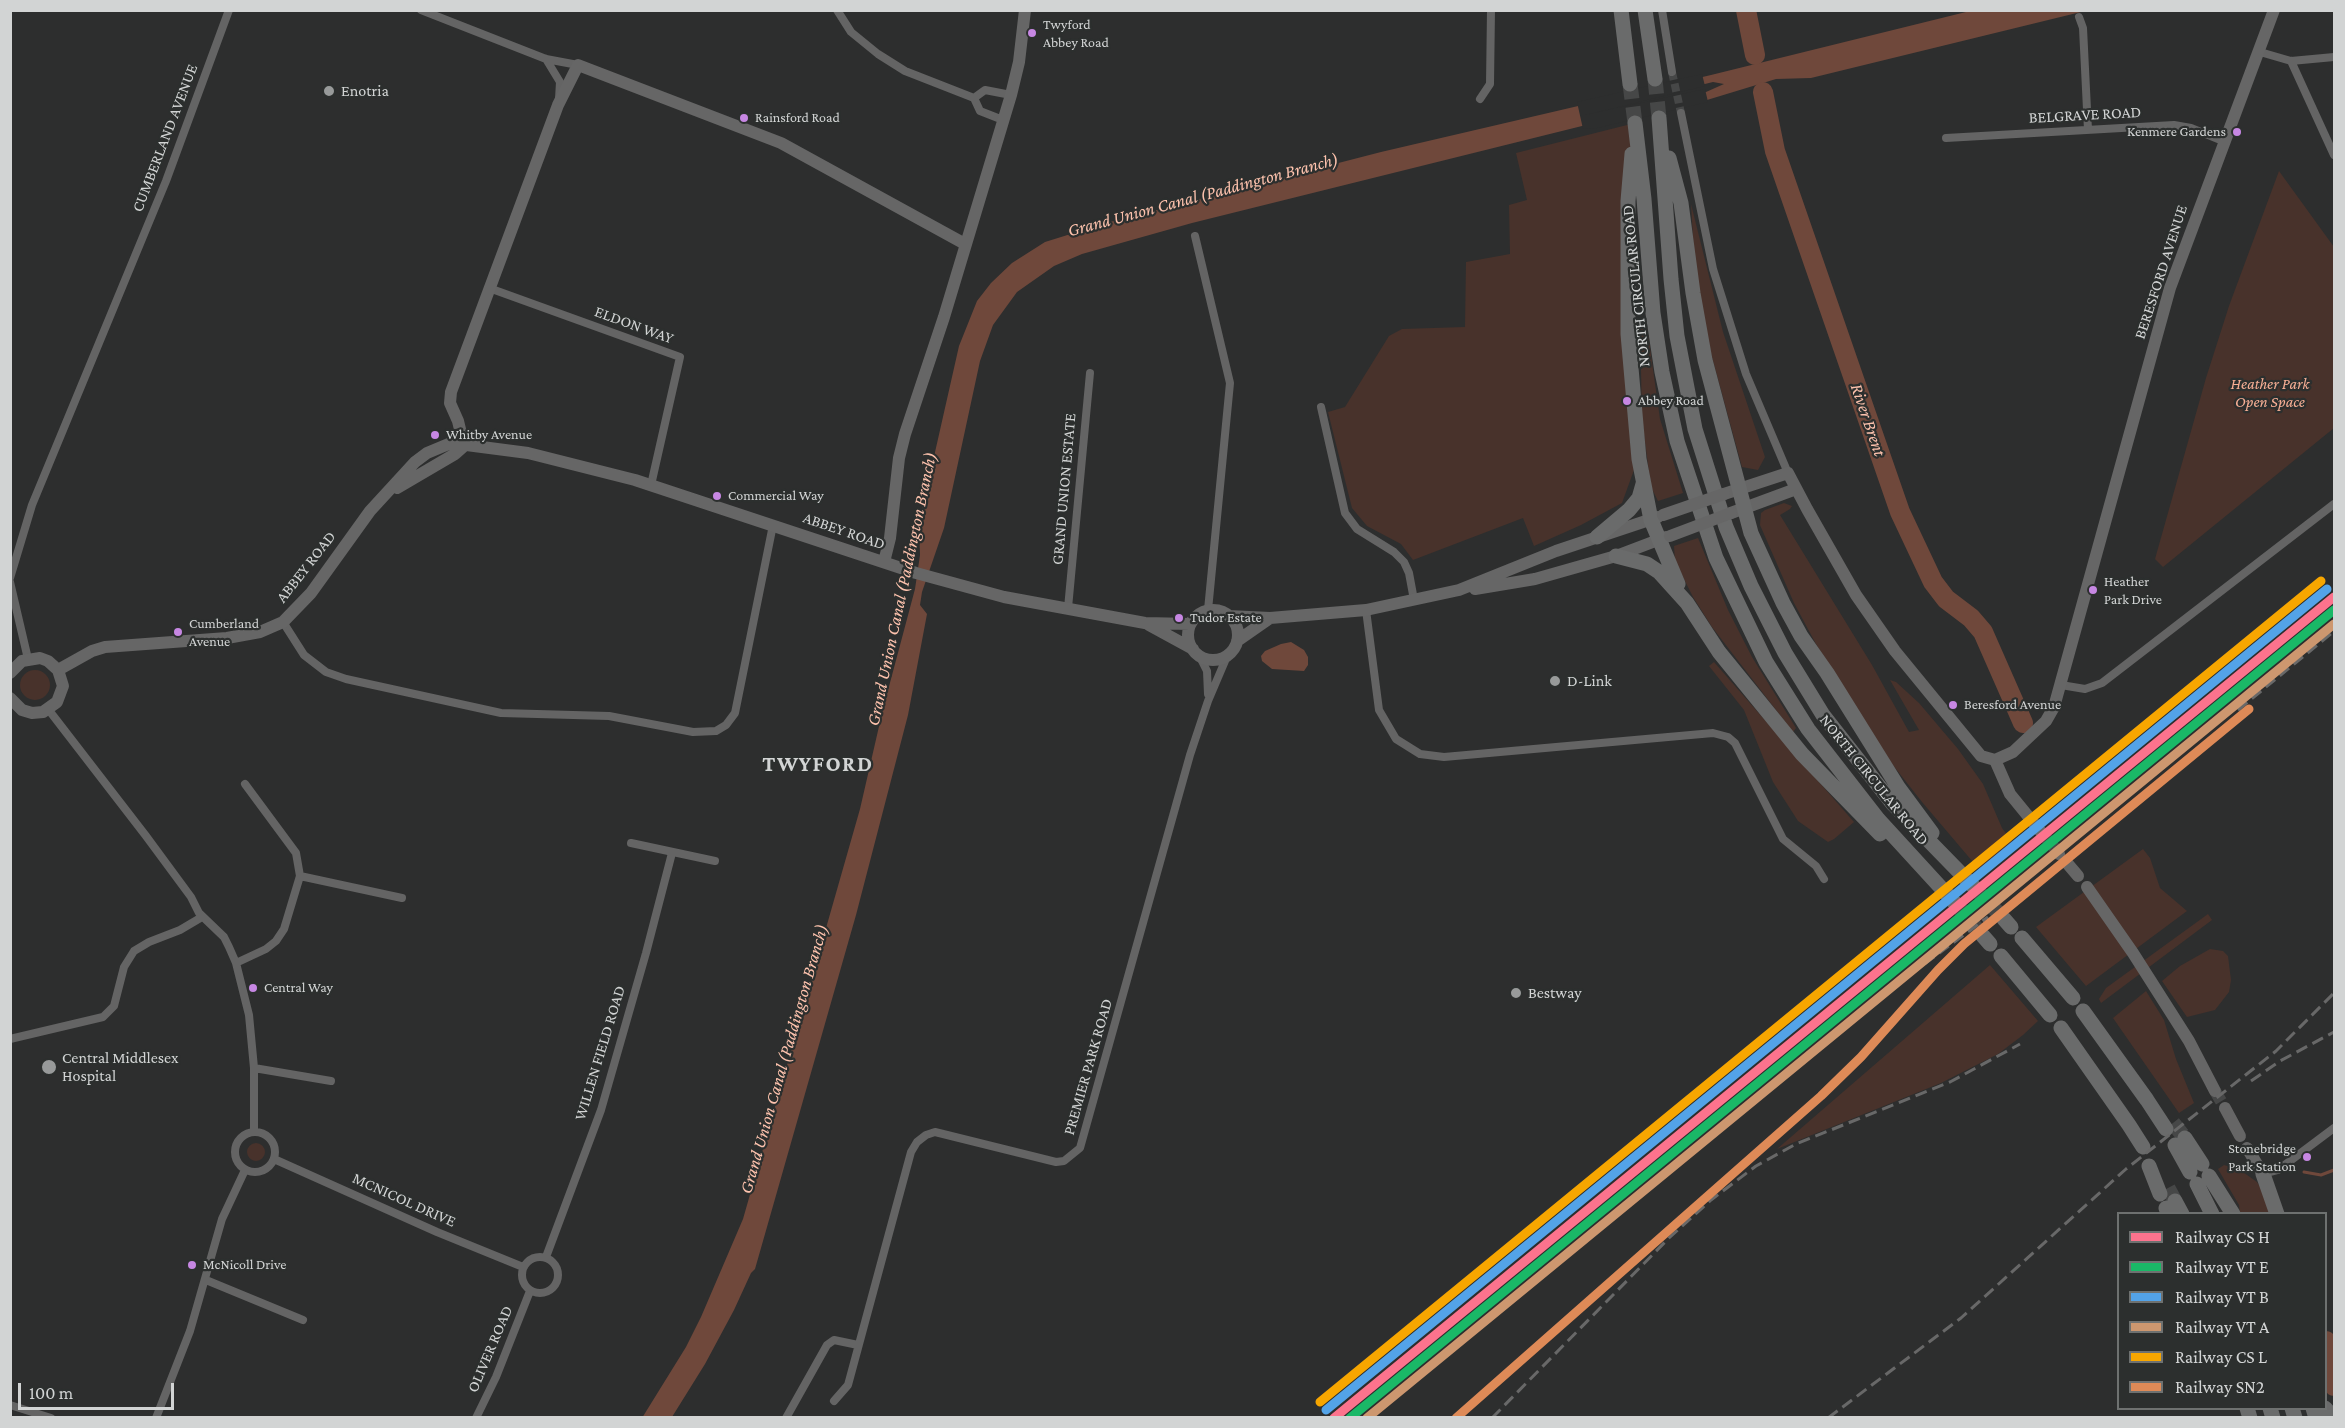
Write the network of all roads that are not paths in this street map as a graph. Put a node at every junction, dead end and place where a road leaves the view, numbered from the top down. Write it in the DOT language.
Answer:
graph roads {
  1 [pos="229,10"];
  2 [pos="421,10"];
  3 [pos="837,10"];
  4 [pos="1025,10"];
  5 [pos="1491,10"];
  6 [pos="1621,10"];
  7 [pos="1645,10"];
  8 [pos="1662,10"];
  9 [pos="2274,10"];
  10 [pos="2079,16"];
  11 [pos="2260,52"];
  12 [pos="2334,57"];
  13 [pos="546,59"];
  14 [pos="2290,61"];
  15 [pos="578,65"];
  16 [pos="1672,72"];
  17 [pos="1654,79"];
  18 [pos="1630,84"];
  19 [pos="1011,95"];
  20 [pos="974,98"];
  21 [pos="1480,99"];
  22 [pos="558,105"];
  23 [pos="1680,113"];
  24 [pos="1003,120"];
  25 [pos="2088,130"];
  26 [pos="1946,138"];
  27 [pos="2223,141"];
  28 [pos="2334,155"];
  29 [pos="1195,236"];
  30 [pos="965,244"];
  31 [pos="489,288"];
  32 [pos="1090,373"];
  33 [pos="1321,407"];
  34 [pos="464,446"];
  35 [pos="1788,472"];
  36 [pos="1643,483"];
  37 [pos="651,485"];
  38 [pos="1796,489"];
  39 [pos="1731,491"];
  40 [pos="2334,504"];
  41 [pos="1738,510"];
  42 [pos="1657,517"];
  43 [pos="773,525"];
  44 [pos="1597,537"];
  45 [pos="1664,538"];
  46 [pos="1616,556"];
  47 [pos="884,562"];
  48 [pos="10,580"];
  49 [pos="1459,590"];
  50 [pos="1414,600"];
  51 [pos="1687,603"];
  52 [pos="1068,608"];
  53 [pos="1208,610"];
  54 [pos="1366,610"];
  55 [pos="1228,616"];
  56 [pos="1270,618"];
  57 [pos="283,622"];
  58 [pos="1146,623"];
  59 [pos="1190,624"];
  60 [pos="1236,641"];
  61 [pos="1196,652"];
  62 [pos="1228,654"];
  63 [pos="28,658"];
  64 [pos="58,670"];
  65 [pos="10,673"];
  66 [pos="2061,686"];
  67 [pos="10,698"];
  68 [pos="1208,701"];
  69 [pos="48,709"];
  70 [pos="1995,760"];
  71 [pos="246,784"];
  72 [pos="2041,832"];
  73 [pos="631,843"];
  74 [pos="672,853"];
  75 [pos="2061,856"];
  76 [pos="715,861"];
  77 [pos="300,876"];
  78 [pos="2078,876"];
  79 [pos="1824,879"];
  80 [pos="2087,887"];
  81 [pos="402,898"];
  82 [pos="202,917"];
  83 [pos="2012,928"];
  84 [pos="1992,945"];
  85 [pos="236,963"];
  86 [pos="2073,998"];
  87 [pos="2083,1011"];
  88 [pos="2050,1015"];
  89 [pos="2061,1028"];
  90 [pos="10,1039"];
  91 [pos="254,1068"];
  92 [pos="331,1081"];
  93 [pos="2215,1091"];
  94 [pos="2225,1108"];
  95 [pos="2169,1126"];
  96 [pos="2334,1128"];
  97 [pos="255,1132"];
  98 [pos="2240,1136"];
  99 [pos="2180,1142"];
  100 [pos="2141,1148"];
  101 [pos="2247,1148"];
  102 [pos="274,1159"];
  103 [pos="2151,1164"];
  104 [pos="244,1170"];
  105 [pos="2200,1174"];
  106 [pos="2263,1174"];
  107 [pos="2170,1203"];
  108 [pos="2211,1212"];
  109 [pos="2231,1212"];
  110 [pos="2276,1212"];
  111 [pos="546,1257"];
  112 [pos="523,1267"];
  113 [pos="206,1280"];
  114 [pos="530,1291"];
  115 [pos="303,1320"];
  116 [pos="858,1345"];
  117 [pos="834,1401"];
  118 [pos="10,1405"];
  119 [pos="51,1418"];
  120 [pos="156,1418"];
  121 [pos="476,1418"];
  122 [pos="786,1418"];
  1 -- 48 [label="street, CUMBERLAND AVENUE"];
  2 -- 13 [label="street"];
  3 -- 20 [label="street"];
  4 -- 19 [label="street"];
  5 -- 21 [label="street"];
  6 -- 18 [label="highway"];
  7 -- 17 [label="highway"];
  8 -- 16 [label="street"];
  9 -- 11 [label="street, BERESFORD AVENUE"];
  10 -- 25 [label="street"];
  11 -- 14 [label="street"];
  11 -- 27 [label="street, BERESFORD AVENUE"];
  12 -- 14 [label="street"];
  13 -- 15 [label="street"];
  13 -- 22 [label="street"];
  14 -- 28 [label="street"];
  15 -- 22 [label="street"];
  15 -- 30 [label="street"];
  19 -- 20 [label="street"];
  19 -- 24 [label="street"];
  20 -- 24 [label="street"];
  22 -- 31 [label="street"];
  23 -- 35 [label="street"];
  24 -- 30 [label="street"];
  25 -- 26 [label="street, BELGRAVE ROAD"];
  25 -- 27 [label="street, BELGRAVE ROAD"];
  27 -- 66 [label="street, BERESFORD AVENUE"];
  29 -- 53 [label="street"];
  30 -- 47 [label="street"];
  31 -- 34 [label="street"];
  31 -- 37 [label="street, ELDON WAY"];
  32 -- 52 [label="street, GRAND UNION ESTATE"];
  33 -- 50 [label="street"];
  34 -- 37 [label="street, ABBEY ROAD"];
  34 -- 57 [label="street, ABBEY ROAD"];
  35 -- 38 [label="street"];
  35 -- 39 [label="street"];
  36 -- 42 [label="highway"];
  36 -- 44 [label="highway"];
  36 -- 51 [label="highway, NORTH CIRCULAR ROAD"];
  37 -- 43 [label="street, ABBEY ROAD"];
  38 -- 41 [label="street"];
  38 -- 70 [label="street"];
  39 -- 41 [label="highway"];
  39 -- 41 [label="highway, NORTH CIRCULAR ROAD"];
  39 -- 42 [label="street, bridge"];
  40 -- 66 [label="street"];
  41 -- 45 [label="street, bridge"];
  42 -- 44 [label="street"];
  42 -- 45 [label="highway"];
  43 -- 47 [label="street, ABBEY ROAD"];
  43 -- 57 [label="street"];
  44 -- 49 [label="street"];
  45 -- 46 [label="street"];
  45 -- 51 [label="highway"];
  46 -- 49 [label="street"];
  46 -- 51 [label="highway"];
  47 -- 52 [label="street, ABBEY ROAD"];
  48 -- 63 [label="street, CUMBERLAND AVENUE"];
  49 -- 50 [label="street"];
  50 -- 54 [label="street"];
  52 -- 58 [label="street, ABBEY ROAD"];
  53 -- 55 [label="street"];
  53 -- 59 [label="street"];
  54 -- 56 [label="street"];
  54 -- 79 [label="street"];
  55 -- 56 [label="street"];
  55 -- 60 [label="street"];
  56 -- 60 [label="street"];
  57 -- 64 [label="street, ABBEY ROAD"];
  58 -- 59 [label="street, ABBEY ROAD"];
  58 -- 61 [label="street, ABBEY ROAD"];
  59 -- 61 [label="street"];
  60 -- 62 [label="street"];
  61 -- 62 [label="street"];
  61 -- 68 [label="street, PREMIER PARK ROAD"];
  62 -- 68 [label="street, PREMIER PARK ROAD"];
  63 -- 64 [label="street"];
  63 -- 65 [label="street"];
  64 -- 69 [label="street"];
  66 -- 70 [label="street, BERESFORD AVENUE"];
  67 -- 69 [label="street"];
  68 -- 116 [label="street, PREMIER PARK ROAD"];
  69 -- 82 [label="street"];
  70 -- 72 [label="street"];
  71 -- 77 [label="street"];
  73 -- 74 [label="street"];
  74 -- 76 [label="street"];
  74 -- 111 [label="street, WILLEN FIELD ROAD"];
  75 -- 78 [label="street"];
  77 -- 81 [label="street"];
  77 -- 85 [label="street"];
  80 -- 93 [label="street"];
  82 -- 85 [label="street"];
  82 -- 90 [label="street"];
  83 -- 86 [label="highway"];
  84 -- 88 [label="highway"];
  85 -- 91 [label="street"];
  87 -- 95 [label="highway"];
  89 -- 100 [label="highway"];
  91 -- 92 [label="street"];
  91 -- 97 [label="street"];
  94 -- 98 [label="street"];
  96 -- 106 [label="street"];
  97 -- 102 [label="street"];
  97 -- 104 [label="street"];
  99 -- 105 [label="highway"];
  101 -- 106 [label="street"];
  102 -- 104 [label="street"];
  102 -- 112 [label="street, MCNICOL DRIVE"];
  103 -- 107 [label="highway"];
  104 -- 113 [label="street"];
  105 -- 108 [label="highway"];
  105 -- 109 [label="highway"];
  106 -- 110 [label="highway"];
  111 -- 112 [label="street"];
  111 -- 114 [label="street"];
  112 -- 114 [label="street"];
  113 -- 115 [label="street"];
  113 -- 120 [label="street"];
  114 -- 121 [label="street, OLIVER ROAD"];
  116 -- 117 [label="street, PREMIER PARK ROAD"];
  116 -- 122 [label="street"];
  118 -- 119 [label="street"];
}
